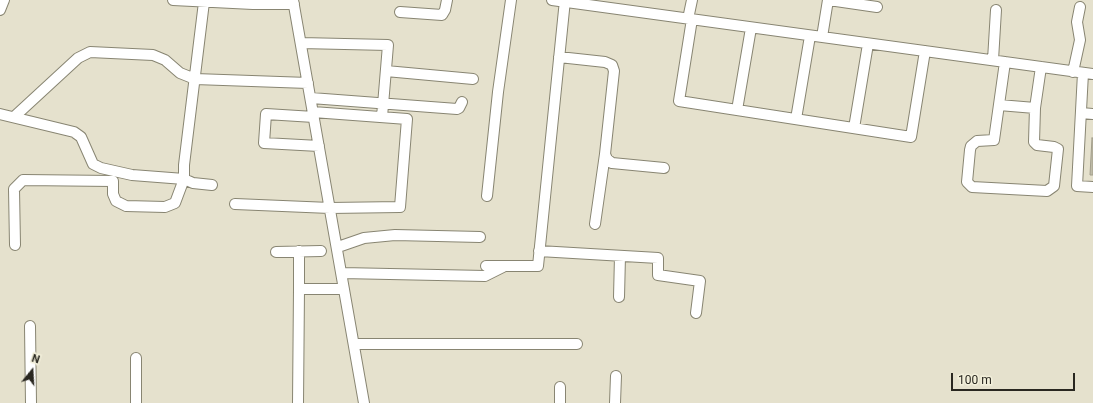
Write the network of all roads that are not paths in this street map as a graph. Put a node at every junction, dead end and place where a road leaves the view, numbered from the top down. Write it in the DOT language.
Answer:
graph roads {
  1 [pos="4,0"];
  2 [pos="173,0"];
  3 [pos="447,0"];
  4 [pos="511,0"];
  5 [pos="552,0"];
  6 [pos="692,0"];
  7 [pos="829,0"];
  8 [pos="565,1"];
  9 [pos="204,2"];
  10 [pos="294,2"];
  11 [pos="877,7"];
  12 [pos="1080,7"];
  13 [pos="0,10"];
  14 [pos="996,10"];
  15 [pos="400,12"];
  16 [pos="690,19"];
  17 [pos="752,28"];
  18 [pos="810,36"];
  19 [pos="822,37"];
  20 [pos="301,43"];
  21 [pos="868,44"];
  22 [pos="925,51"];
  23 [pos="559,57"];
  24 [pos="993,60"];
  25 [pos="1005,62"];
  26 [pos="1041,67"];
  27 [pos="386,71"];
  28 [pos="1083,73"];
  29 [pos="195,79"];
  30 [pos="473,79"];
  31 [pos="308,83"];
  32 [pos="311,98"];
  33 [pos="462,102"];
  34 [pos="383,104"];
  35 [pos="1000,105"];
  36 [pos="1035,108"];
  37 [pos="738,110"];
  38 [pos="1081,113"];
  39 [pos="0,114"];
  40 [pos="313,114"];
  41 [pos="1093,114"];
  42 [pos="14,117"];
  43 [pos="382,117"];
  44 [pos="796,119"];
  45 [pos="854,128"];
  46 [pos="319,146"];
  47 [pos="605,154"];
  48 [pos="664,168"];
  49 [pos="184,179"];
  50 [pos="212,185"];
  51 [pos="1093,187"];
  52 [pos="487,196"];
  53 [pos="235,204"];
  54 [pos="330,208"];
  55 [pos="595,224"];
  56 [pos="480,237"];
  57 [pos="15,245"];
  58 [pos="338,247"];
  59 [pos="299,251"];
  60 [pos="321,251"];
  61 [pos="539,251"];
  62 [pos="276,252"];
  63 [pos="620,256"];
  64 [pos="486,266"];
  65 [pos="505,266"];
  66 [pos="342,273"];
  67 [pos="299,289"];
  68 [pos="344,289"];
  69 [pos="619,297"];
  70 [pos="696,314"];
  71 [pos="30,326"];
  72 [pos="354,344"];
  73 [pos="577,344"];
  74 [pos="136,358"];
  75 [pos="616,376"];
  76 [pos="560,387"];
  77 [pos="31,403"];
  78 [pos="136,403"];
  79 [pos="298,403"];
  80 [pos="364,403"];
  81 [pos="560,403"];
  82 [pos="615,403"];
  1 -- 13 [label="street"];
  2 -- 9 [label="street"];
  3 -- 15 [label="street"];
  4 -- 52 [label="street"];
  5 -- 8 [label="street"];
  6 -- 16 [label="street"];
  7 -- 11 [label="street"];
  7 -- 19 [label="street"];
  8 -- 16 [label="street"];
  8 -- 23 [label="street"];
  9 -- 10 [label="street"];
  9 -- 29 [label="street"];
  10 -- 20 [label="street"];
  12 -- 28 [label="street"];
  14 -- 24 [label="street"];
  16 -- 17 [label="street"];
  16 -- 37 [label="street"];
  17 -- 18 [label="street"];
  17 -- 37 [label="street"];
  18 -- 19 [label="street"];
  18 -- 44 [label="street"];
  19 -- 21 [label="street"];
  20 -- 27 [label="street"];
  20 -- 31 [label="street"];
  21 -- 22 [label="street"];
  21 -- 45 [label="street"];
  22 -- 24 [label="street"];
  22 -- 45 [label="street"];
  23 -- 47 [label="street"];
  23 -- 61 [label="street"];
  24 -- 25 [label="street"];
  25 -- 26 [label="street"];
  25 -- 35 [label="street"];
  26 -- 28 [label="street"];
  26 -- 36 [label="street"];
  27 -- 30 [label="street"];
  27 -- 34 [label="street"];
  28 -- 38 [label="street"];
  29 -- 31 [label="street"];
  29 -- 42 [label="street"];
  29 -- 49 [label="street"];
  31 -- 32 [label="street"];
  32 -- 34 [label="street"];
  32 -- 40 [label="street"];
  33 -- 34 [label="street"];
  34 -- 43 [label="street"];
  35 -- 36 [label="street"];
  35 -- 36 [label="street"];
  37 -- 44 [label="street"];
  38 -- 41 [label="street"];
  38 -- 51 [label="street"];
  39 -- 42 [label="street"];
  40 -- 43 [label="street"];
  40 -- 46 [label="street"];
  40 -- 46 [label="street"];
  42 -- 49 [label="street"];
  43 -- 54 [label="street"];
  44 -- 45 [label="street"];
  46 -- 54 [label="street"];
  47 -- 48 [label="street"];
  47 -- 55 [label="street"];
  49 -- 50 [label="street"];
  49 -- 57 [label="street"];
  53 -- 54 [label="street"];
  54 -- 58 [label="street"];
  56 -- 58 [label="street"];
  58 -- 66 [label="street"];
  59 -- 60 [label="street"];
  59 -- 62 [label="street"];
  59 -- 67 [label="street"];
  61 -- 63 [label="street"];
  61 -- 65 [label="street"];
  63 -- 69 [label="street"];
  63 -- 70 [label="street"];
  64 -- 65 [label="street"];
  65 -- 66 [label="street"];
  66 -- 68 [label="street"];
  67 -- 68 [label="street"];
  67 -- 79 [label="street"];
  68 -- 72 [label="street"];
  71 -- 77 [label="street"];
  72 -- 73 [label="street"];
  72 -- 80 [label="street"];
  74 -- 78 [label="street"];
  75 -- 82 [label="street"];
  76 -- 81 [label="street"];
}
